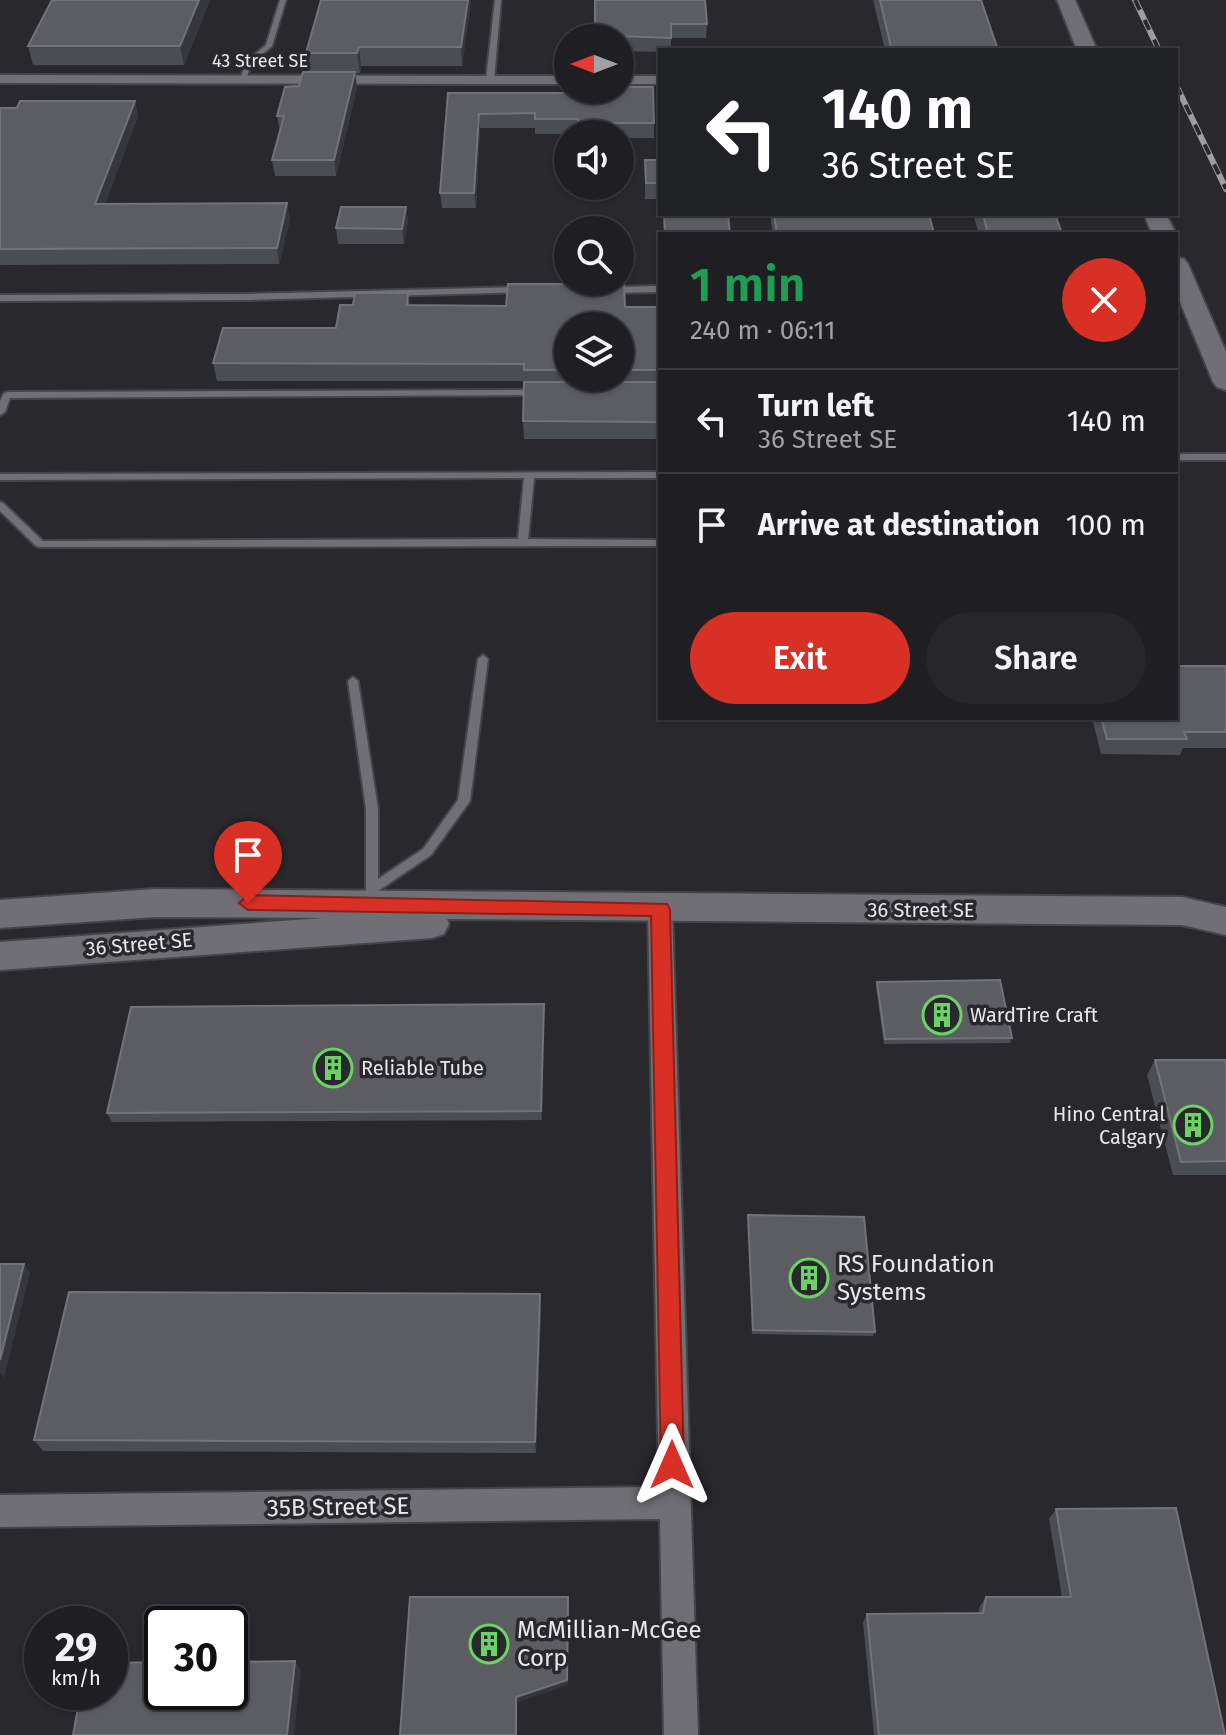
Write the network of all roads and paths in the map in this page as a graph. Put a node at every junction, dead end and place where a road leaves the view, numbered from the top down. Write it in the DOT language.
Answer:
graph roads {
  1 [pos="283,0"];
  2 [pos="498,0"];
  3 [pos="1066,0"];
  4 [pos="1086,48"];
  5 [pos="0,79"];
  6 [pos="242,79"];
  7 [pos="490,80"];
  8 [pos="554,80"];
  9 [pos="634,80"];
  10 [pos="658,80"];
  11 [pos="1178,270"];
  12 [pos="634,289"];
  13 [pos="658,289"];
  14 [pos="533,290"];
  15 [pos="0,298"];
  16 [pos="1226,382"];
  17 [pos="548,393"];
  18 [pos="0,412"];
  19 [pos="1178,457"];
  20 [pos="1226,457"];
  21 [pos="658,475"];
  22 [pos="529,476"];
  23 [pos="0,477"];
  24 [pos="0,505"];
  25 [pos="523,542"];
  26 [pos="658,543"];
  27 [pos="483,659"];
  28 [pos="353,681"];
  29 [pos="373,896"];
  30 [pos="1226,898"];
  31 [pos="0,902"];
  32 [pos="660,909"];
  33 [pos="55,910"];
  34 [pos="1182,911"];
  35 [pos="0,914"];
  36 [pos="1226,921"];
  37 [pos="0,956"];
  38 [pos="675,1503"];
  39 [pos="0,1511"];
  40 [pos="681,1735"];
  1 -- 6 [label="lane"];
  2 -- 7 [label="lane"];
  3 -- 4 [label="street"];
  5 -- 6 [label="street, 43 Street SE"];
  6 -- 7 [label="street, 43 Street SE"];
  7 -- 8 [label="street, 43 Street SE"];
  9 -- 10 [label="street"];
  11 -- 16 [label="street"];
  12 -- 13 [label="lane"];
  14 -- 15 [label="lane"];
  17 -- 18 [label="lane"];
  19 -- 20 [label="lane"];
  21 -- 22 [label="lane"];
  22 -- 23 [label="lane"];
  22 -- 25 [label="lane"];
  24 -- 25 [label="lane"];
  25 -- 26 [label="lane"];
  27 -- 29 [label="lane"];
  28 -- 29 [label="lane"];
  29 -- 32 [label="street, 36 Street SE"];
  29 -- 33 [label="street, 36 Street SE"];
  30 -- 34 [label="street, 36 Street SE"];
  31 -- 33 [label="street"];
  32 -- 34 [label="street, 36 Street SE"];
  32 -- 37 [label="street, 36 Street SE"];
  32 -- 38 [label="street"];
  33 -- 35 [label="street, 36 Street SE"];
  34 -- 36 [label="street, 36 Street SE"];
  38 -- 39 [label="street, 35B Street SE"];
  38 -- 40 [label="street"];
}
